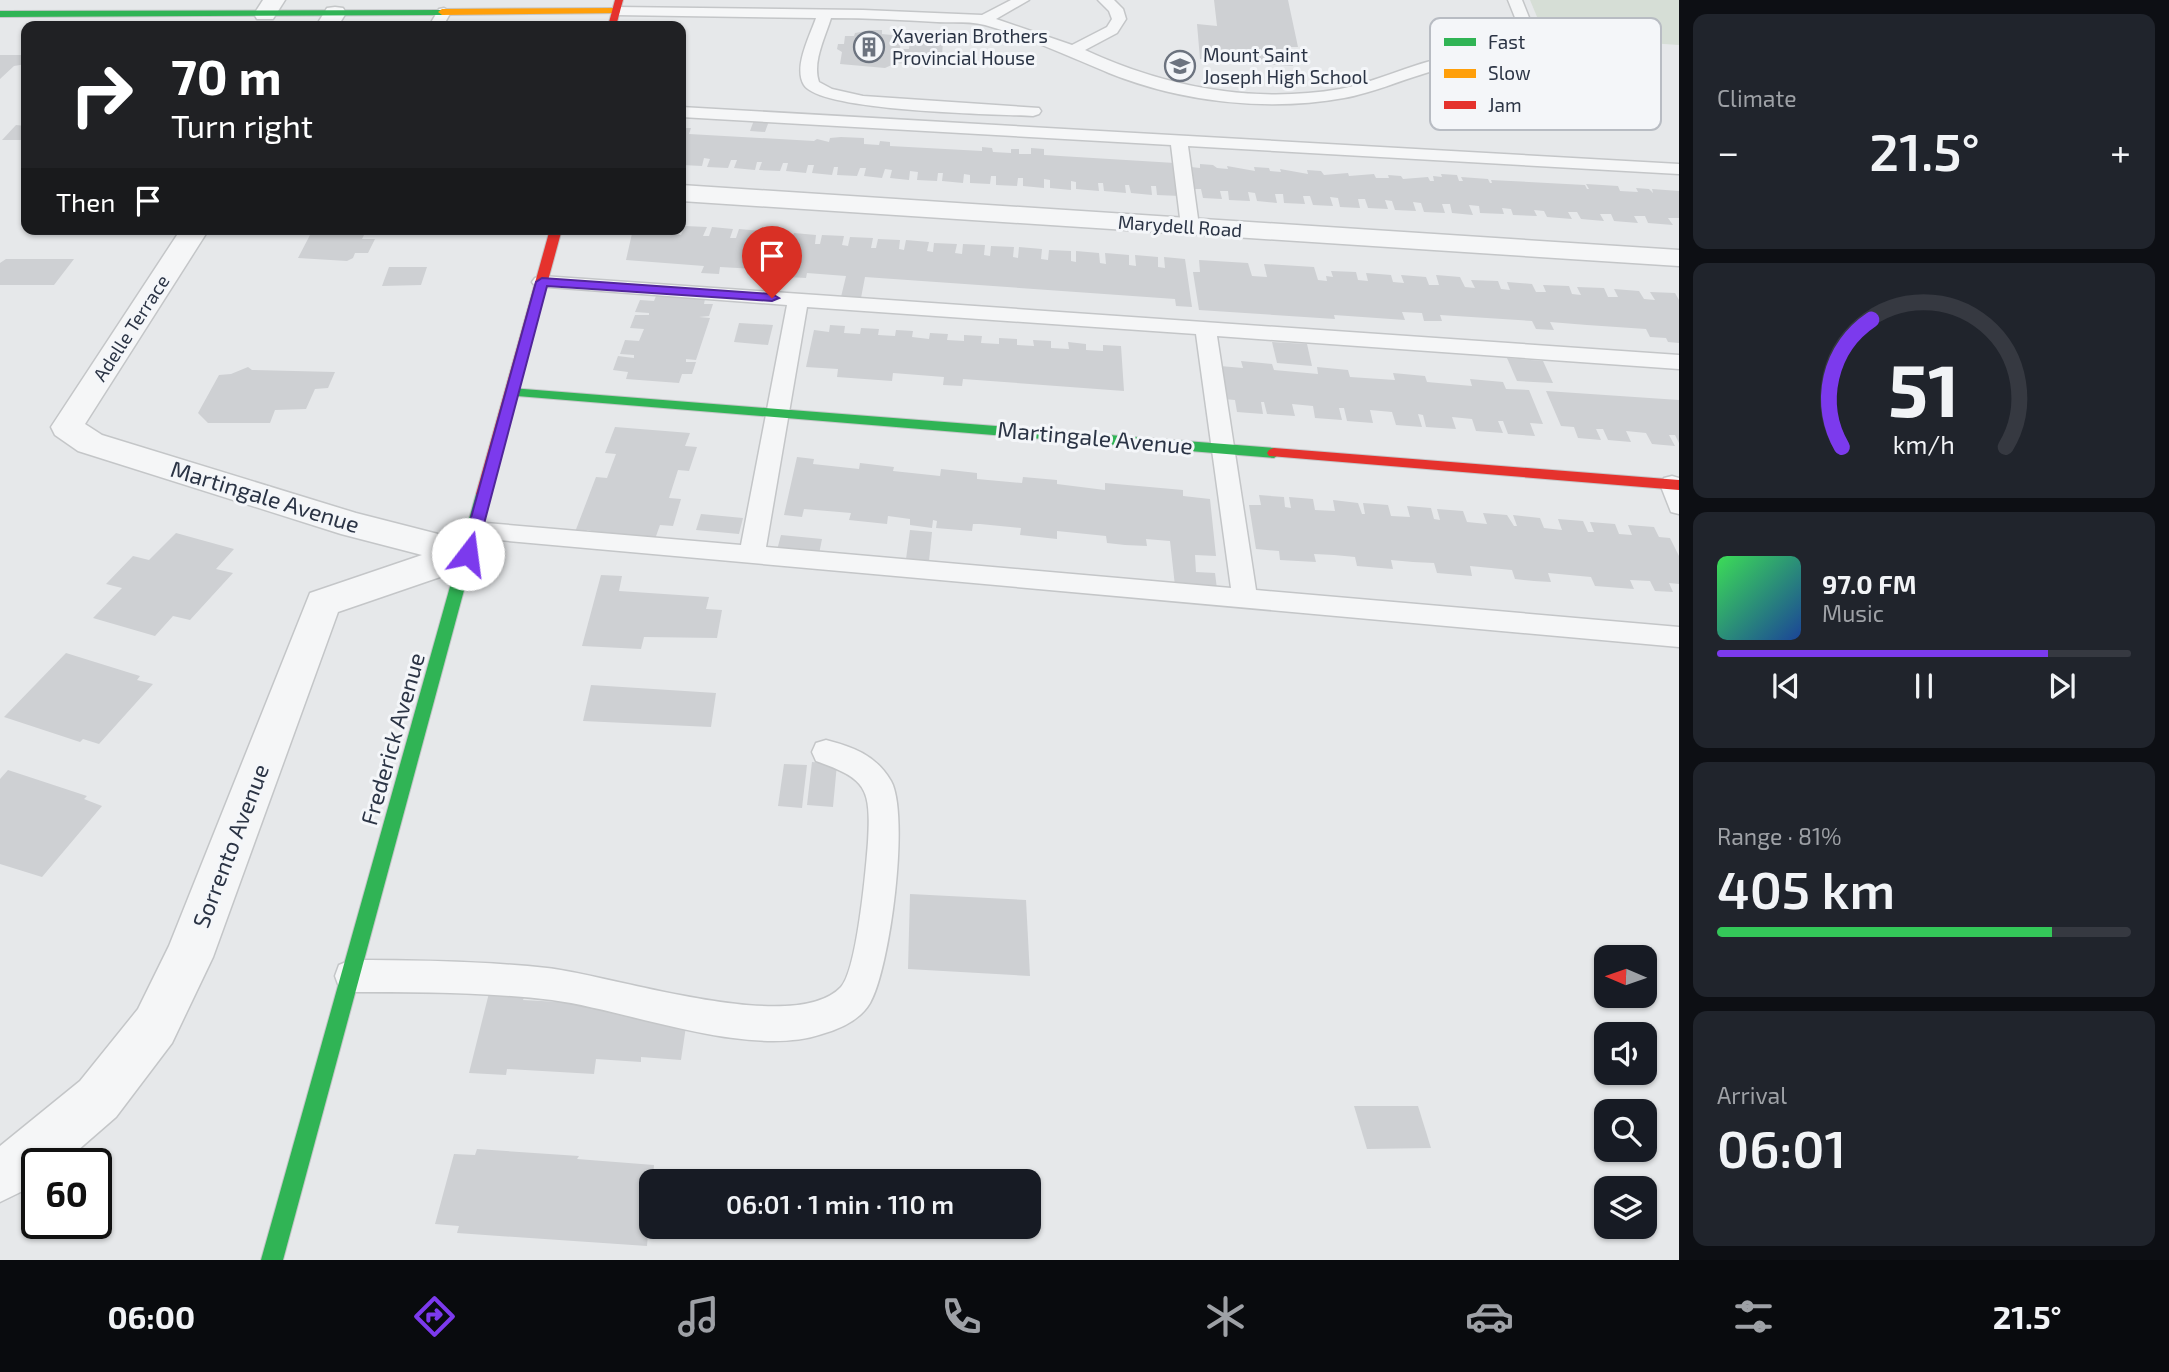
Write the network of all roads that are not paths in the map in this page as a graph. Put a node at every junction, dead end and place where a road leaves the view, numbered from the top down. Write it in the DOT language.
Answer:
graph roads {
  1 [pos="1022,0"];
  2 [pos="1105,0"];
  3 [pos="1515,0"];
  4 [pos="270,7"];
  5 [pos="616,12"];
  6 [pos="825,13"];
  7 [pos="0,14"];
  8 [pos="1522,18"];
  9 [pos="440,19"];
  10 [pos="331,20"];
  11 [pos="984,20"];
  12 [pos="1073,50"];
  13 [pos="1430,66"];
  14 [pos="1033,111"];
  15 [pos="686,112"];
  16 [pos="1179,141"];
  17 [pos="1679,169"];
  18 [pos="686,193"];
  19 [pos="1191,226"];
  20 [pos="191,235"];
  21 [pos="554,235"];
  22 [pos="1679,258"];
  23 [pos="542,282"];
  24 [pos="798,300"];
  25 [pos="1205,328"];
  26 [pos="1679,362"];
  27 [pos="511,391"];
  28 [pos="778,413"];
  29 [pos="67,426"];
  30 [pos="1223,448"];
  31 [pos="1676,492"];
  32 [pos="471,543"];
  33 [pos="752,555"];
  34 [pos="1245,599"];
  35 [pos="1679,637"];
  36 [pos="826,752"];
  37 [pos="351,976"];
  38 [pos="0,1175"];
  39 [pos="272,1260"];
  1 -- 11 [label="lane"];
  2 -- 12 [label="lane"];
  3 -- 8 [label="lane"];
  4 -- 7 [label="street"];
  4 -- 10 [label="street"];
  5 -- 6 [label="lane"];
  5 -- 9 [label="street"];
  6 -- 11 [label="lane"];
  6 -- 14 [label="lane"];
  9 -- 10 [label="street"];
  11 -- 12 [label="lane"];
  12 -- 13 [label="lane"];
  15 -- 16 [label="lane"];
  16 -- 17 [label="lane"];
  16 -- 19 [label="lane"];
  18 -- 19 [label="street, Marydell Road"];
  19 -- 22 [label="street, Marydell Road"];
  20 -- 29 [label="street, Adelle Terrace"];
  21 -- 23 [label="street, Frederick Avenue"];
  23 -- 24 [label="lane"];
  23 -- 27 [label="street, Frederick Avenue"];
  24 -- 25 [label="lane"];
  24 -- 28 [label="lane"];
  25 -- 26 [label="lane"];
  25 -- 30 [label="lane"];
  27 -- 28 [label="street, Martingale Avenue"];
  27 -- 32 [label="street, Frederick Avenue"];
  28 -- 30 [label="street, Martingale Avenue"];
  28 -- 33 [label="lane"];
  29 -- 32 [label="street, Martingale Avenue"];
  30 -- 31 [label="street, Martingale Avenue"];
  30 -- 34 [label="lane"];
  32 -- 33 [label="lane"];
  32 -- 37 [label="street, Frederick Avenue"];
  32 -- 38 [label="street, Sorrento Avenue"];
  33 -- 34 [label="lane"];
  34 -- 35 [label="lane"];
  36 -- 37 [label="lane"];
  37 -- 39 [label="street, Frederick Avenue"];
}
